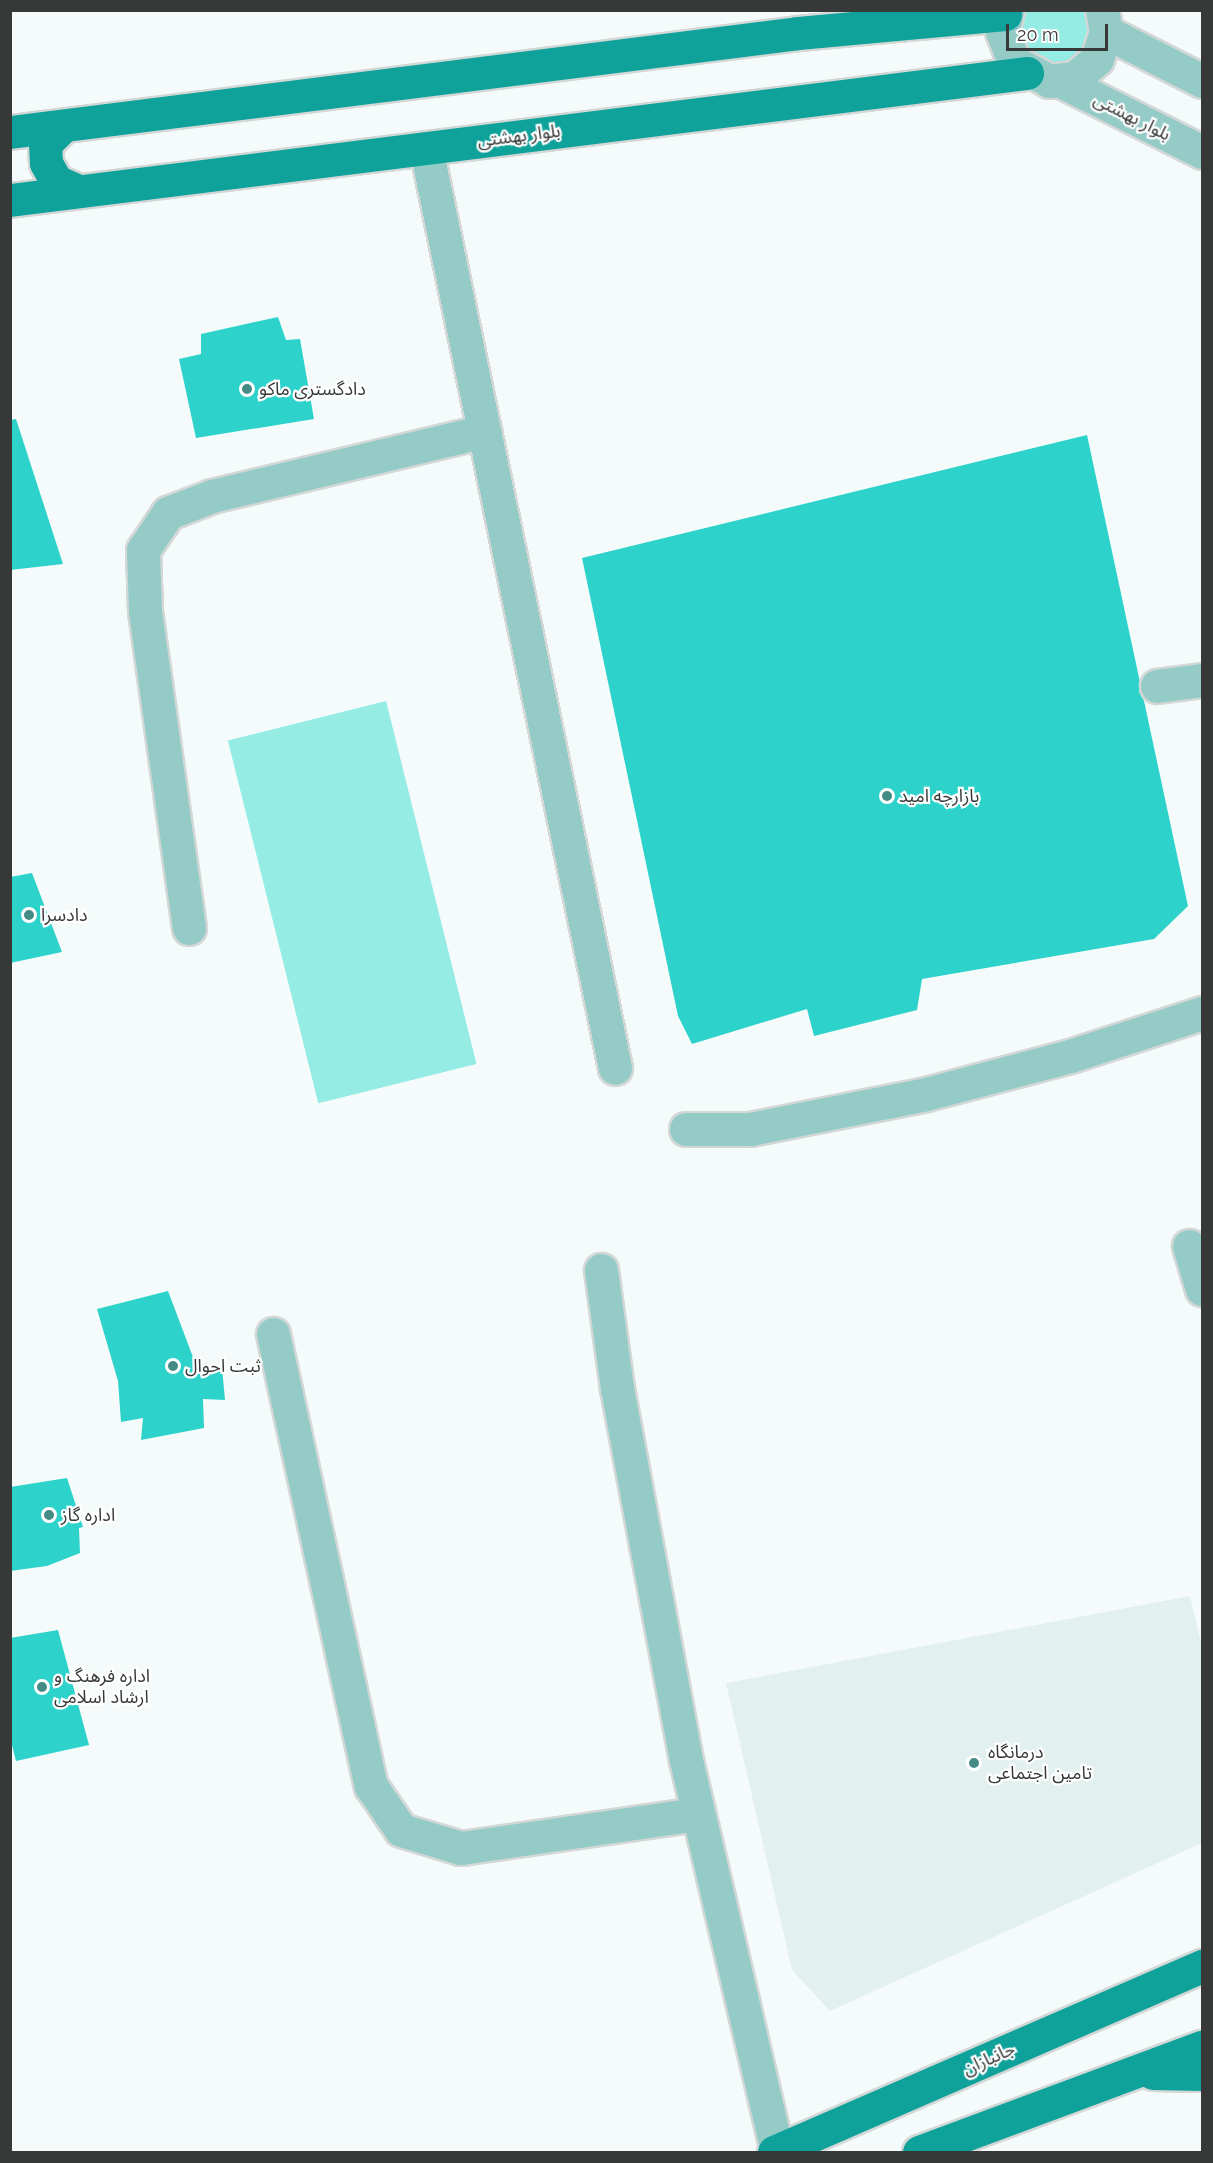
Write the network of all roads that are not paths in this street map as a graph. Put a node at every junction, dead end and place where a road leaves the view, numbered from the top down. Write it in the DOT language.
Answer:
graph roads {
  1 [pos="1006,12"];
  2 [pos="1104,17"];
  3 [pos="1027,73"];
  4 [pos="1061,81"];
  5 [pos="1203,81"];
  6 [pos="63,126"];
  7 [pos="10,132"];
  8 [pos="426,148"];
  9 [pos="1203,153"];
  10 [pos="78,191"];
  11 [pos="10,200"];
  12 [pos="484,431"];
  13 [pos="1203,680"];
  14 [pos="1157,686"];
  15 [pos="189,928"];
  16 [pos="1203,1013"];
  17 [pos="615,1068"];
  18 [pos="686,1130"];
  19 [pos="1189,1246"];
  20 [pos="601,1270"];
  21 [pos="1203,1289"];
  22 [pos="273,1334"];
  23 [pos="698,1814"];
  24 [pos="1203,1966"];
  25 [pos="1203,2047"];
  26 [pos="1127,2072"];
  27 [pos="1203,2074"];
  28 [pos="776,2152"];
  29 [pos="919,2152"];
  1 -- 3 [label="street"];
  1 -- 6 [label="main road"];
  2 -- 4 [label="street"];
  2 -- 5 [label="street"];
  3 -- 4 [label="street, بلوار بهشتی"];
  3 -- 8 [label="main road, بلوار بهشتی"];
  4 -- 9 [label="street, بلوار بهشتی"];
  6 -- 7 [label="main road"];
  6 -- 10 [label="main road"];
  8 -- 10 [label="main road, بلوار بهشتی"];
  8 -- 12 [label="street"];
  10 -- 11 [label="main road, بلوار بهشتی"];
  12 -- 15 [label="street"];
  12 -- 17 [label="street"];
  13 -- 14 [label="street"];
  16 -- 18 [label="street"];
  19 -- 21 [label="street"];
  20 -- 23 [label="street"];
  22 -- 23 [label="street"];
  23 -- 28 [label="street"];
  24 -- 28 [label="main road, جانبازان"];
  25 -- 26 [label="main road"];
  26 -- 27 [label="main road"];
  26 -- 29 [label="main road"];
}
